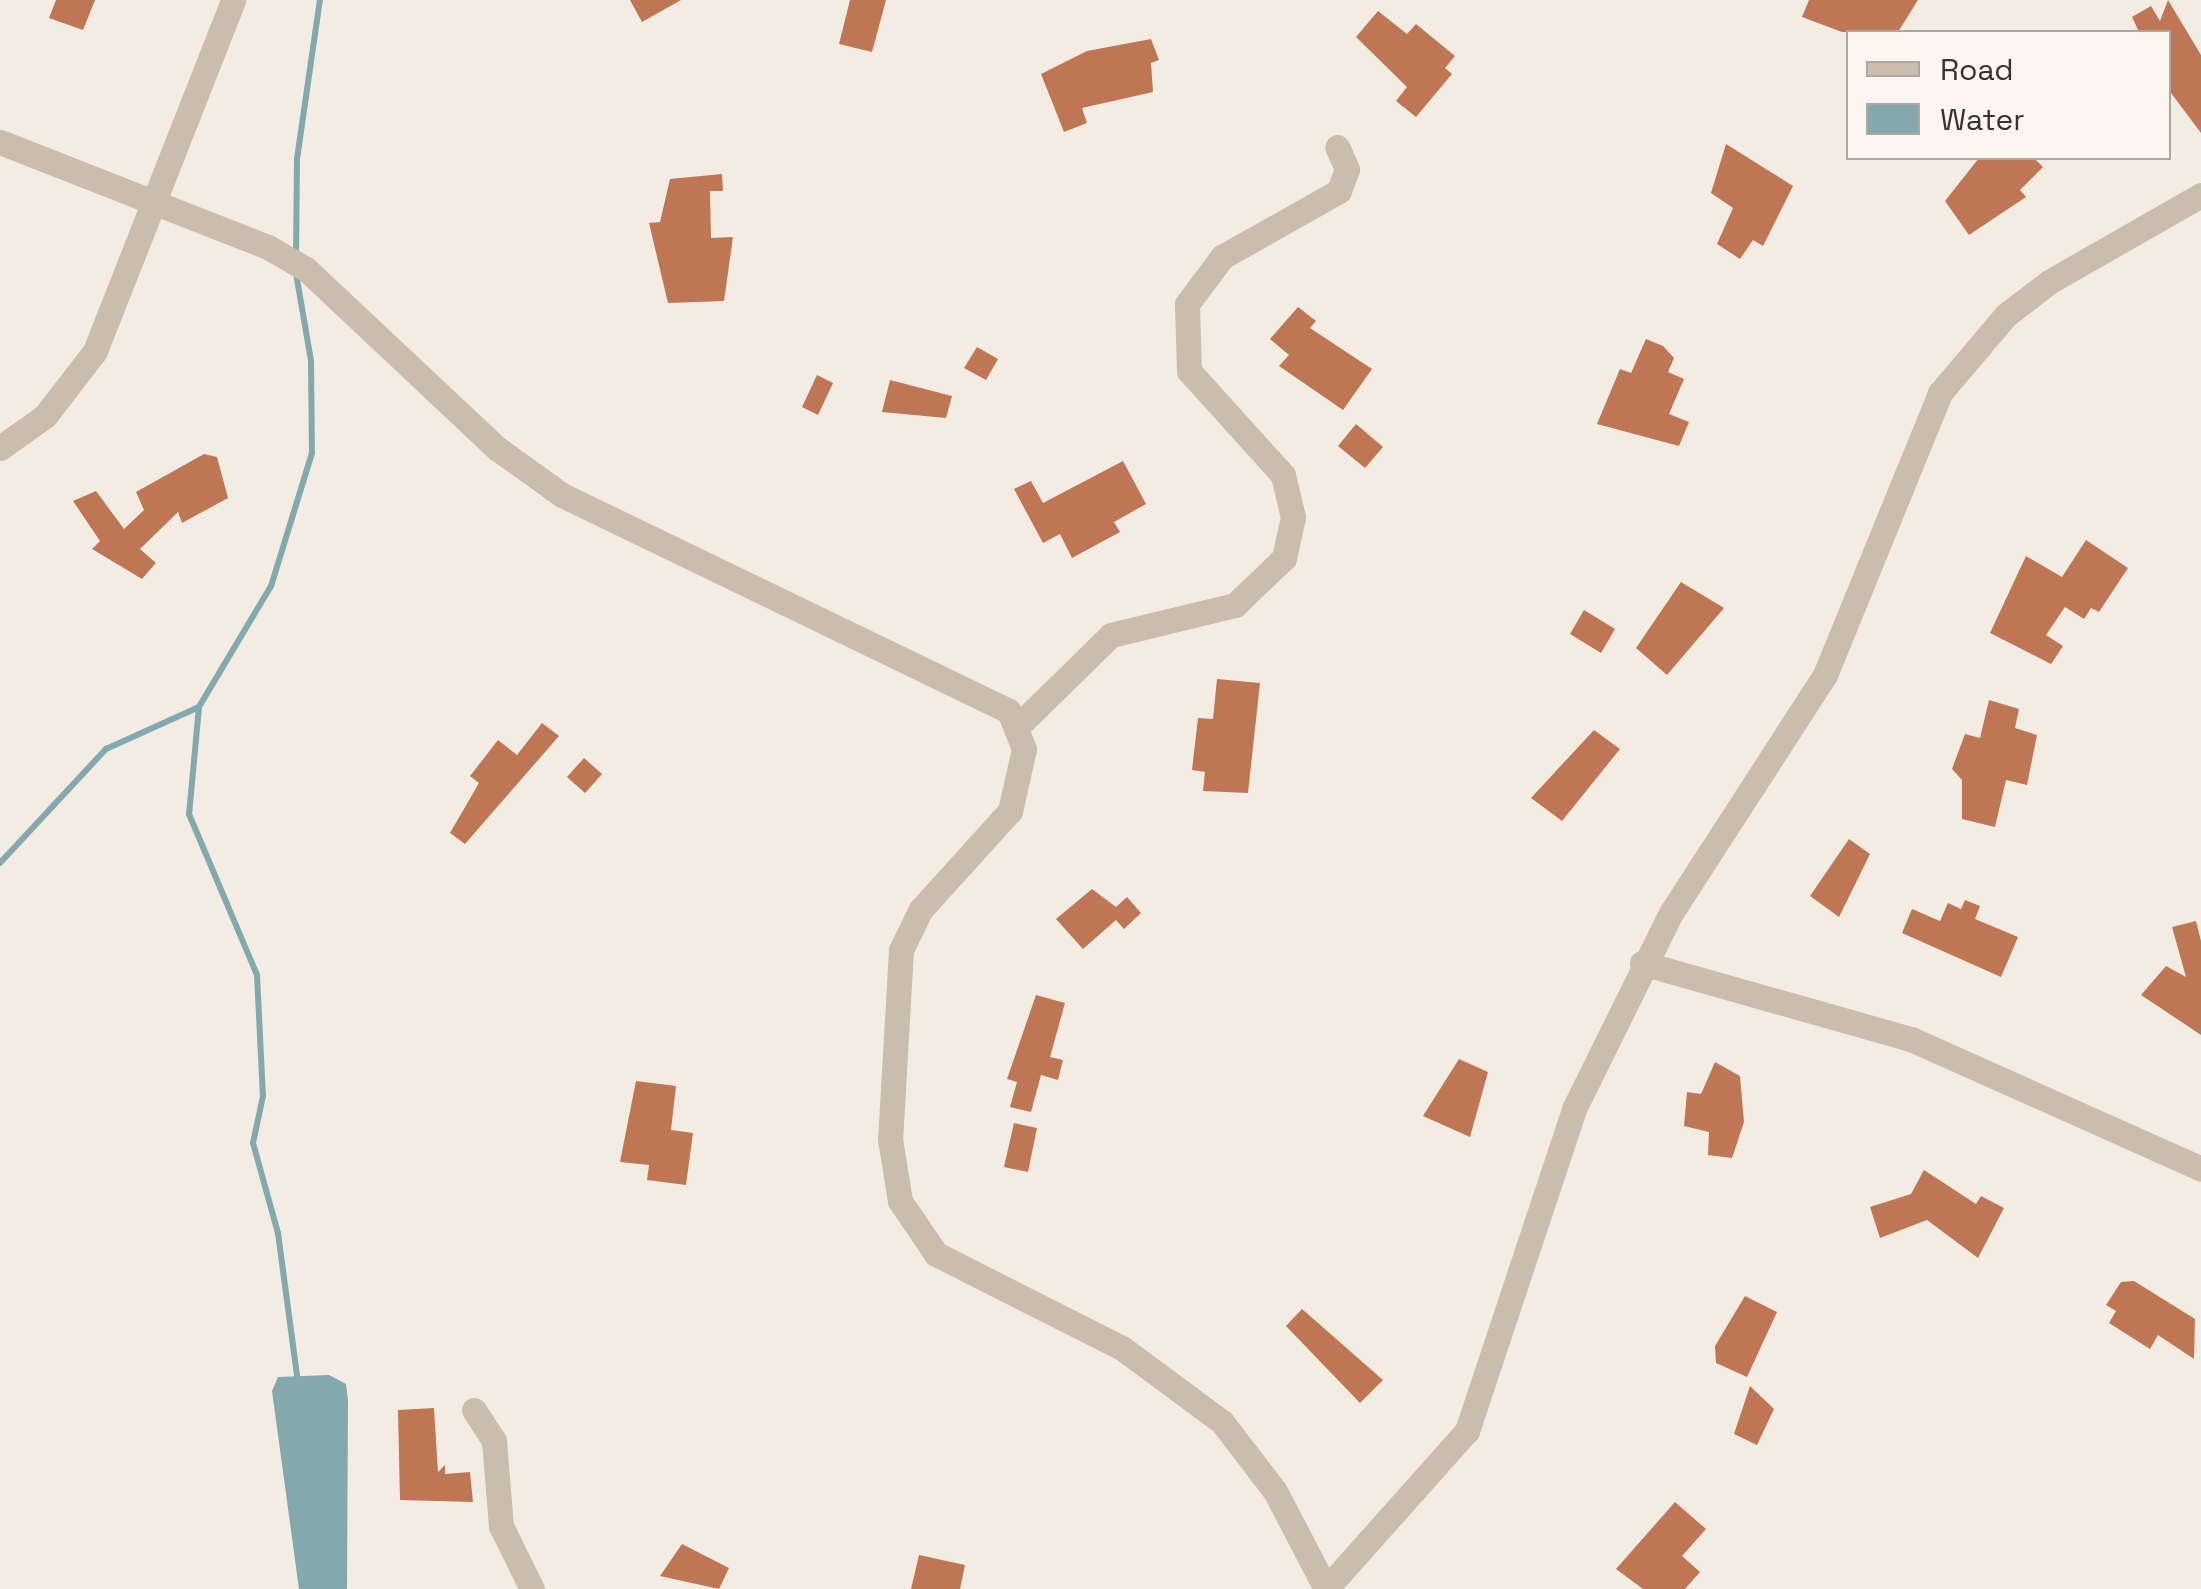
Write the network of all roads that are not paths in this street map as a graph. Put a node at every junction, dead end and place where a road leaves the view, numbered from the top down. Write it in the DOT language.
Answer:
graph roads {
  1 [pos="233,0"];
  2 [pos="0,142"];
  3 [pos="1337,148"];
  4 [pos="2201,195"];
  5 [pos="158,202"];
  6 [pos="0,448"];
  7 [pos="1020,724"];
  8 [pos="1642,963"];
  9 [pos="2201,1170"];
  10 [pos="474,1410"];
  11 [pos="532,1589"];
  12 [pos="1326,1589"];
  1 -- 5 [label="street"];
  2 -- 5 [label="street"];
  3 -- 7 [label="street"];
  4 -- 8 [label="street"];
  5 -- 6 [label="street"];
  5 -- 7 [label="street"];
  7 -- 12 [label="street"];
  8 -- 9 [label="street"];
  8 -- 12 [label="street"];
  10 -- 11 [label="street"];
}
